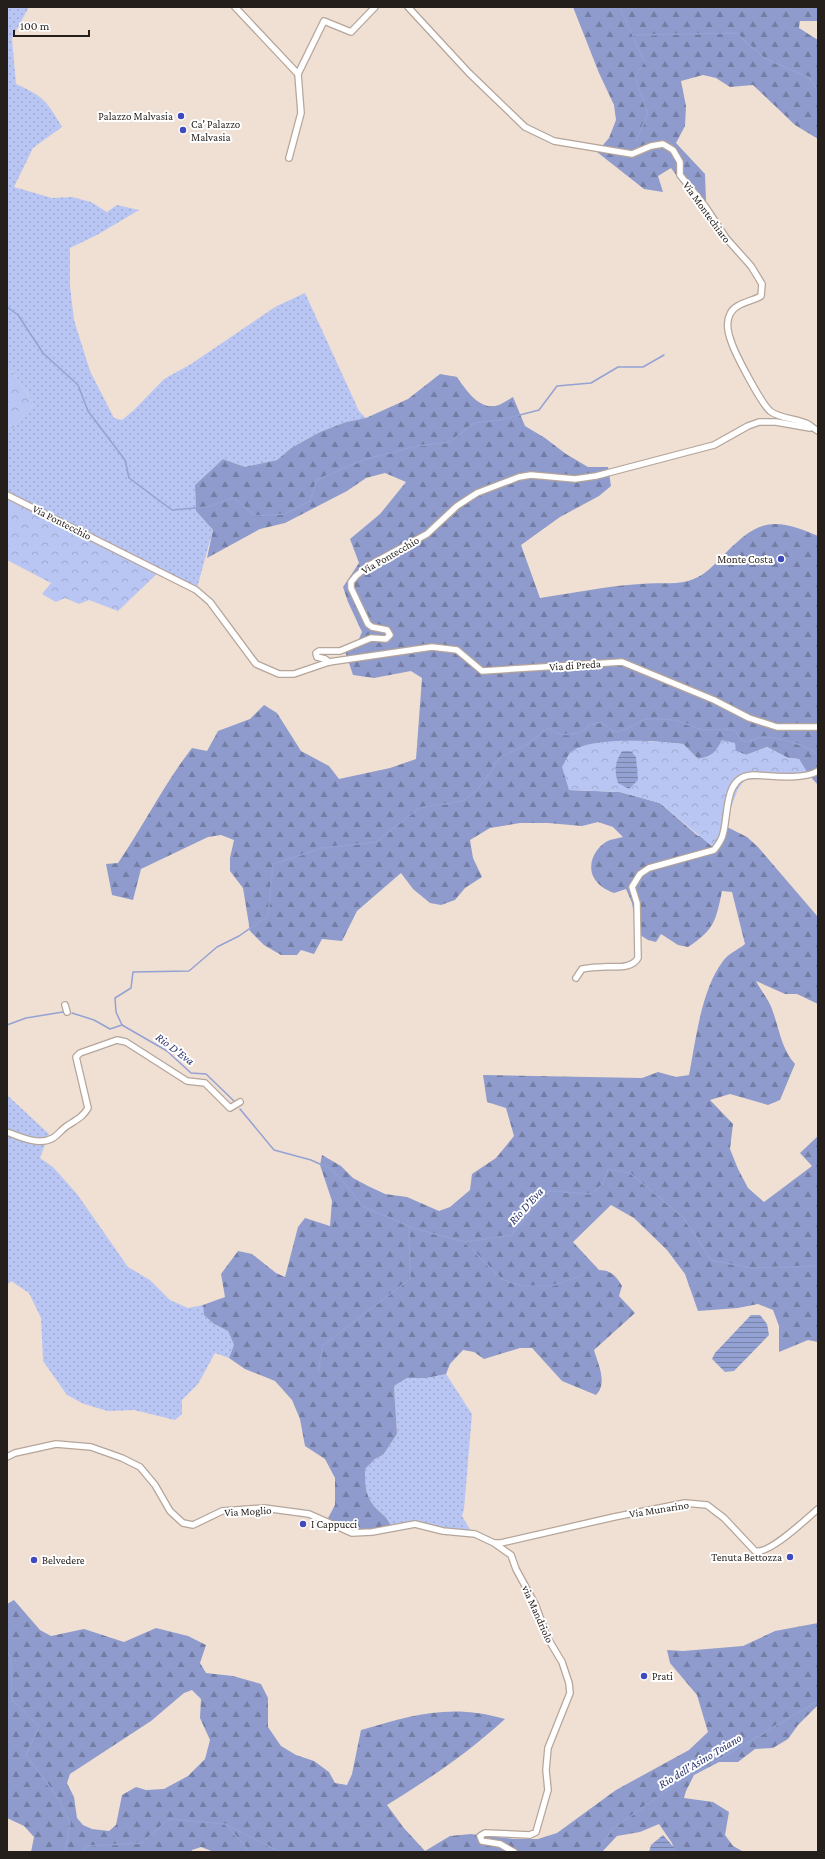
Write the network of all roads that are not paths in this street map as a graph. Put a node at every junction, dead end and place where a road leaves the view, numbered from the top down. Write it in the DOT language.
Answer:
graph roads {
  1 [pos="235,7"];
  2 [pos="375,7"];
  3 [pos="408,7"];
  4 [pos="298,74"];
  5 [pos="289,158"];
  6 [pos="816,429"];
  7 [pos="7,495"];
  8 [pos="329,662"];
  9 [pos="818,727"];
  10 [pos="818,771"];
  11 [pos="576,978"];
  12 [pos="65,1005"];
  13 [pos="67,1012"];
  14 [pos="240,1102"];
  15 [pos="7,1132"];
  16 [pos="7,1457"];
  17 [pos="818,1509"];
  18 [pos="494,1543"];
  19 [pos="514,1852"];
  1 -- 4 [label="street"];
  2 -- 4 [label="street"];
  3 -- 6 [label="street, Via Montechiaro"];
  4 -- 5 [label="street"];
  6 -- 8 [label="street, Via Pontecchio"];
  7 -- 8 [label="street, Via Pontecchio"];
  8 -- 9 [label="street, Via di Preda"];
  10 -- 11 [label="street"];
  12 -- 13 [label="street"];
  14 -- 15 [label="street"];
  16 -- 18 [label="street, Via Moglio"];
  17 -- 18 [label="street, Via Munarino"];
  18 -- 19 [label="street, via Mandriolo"];
}
